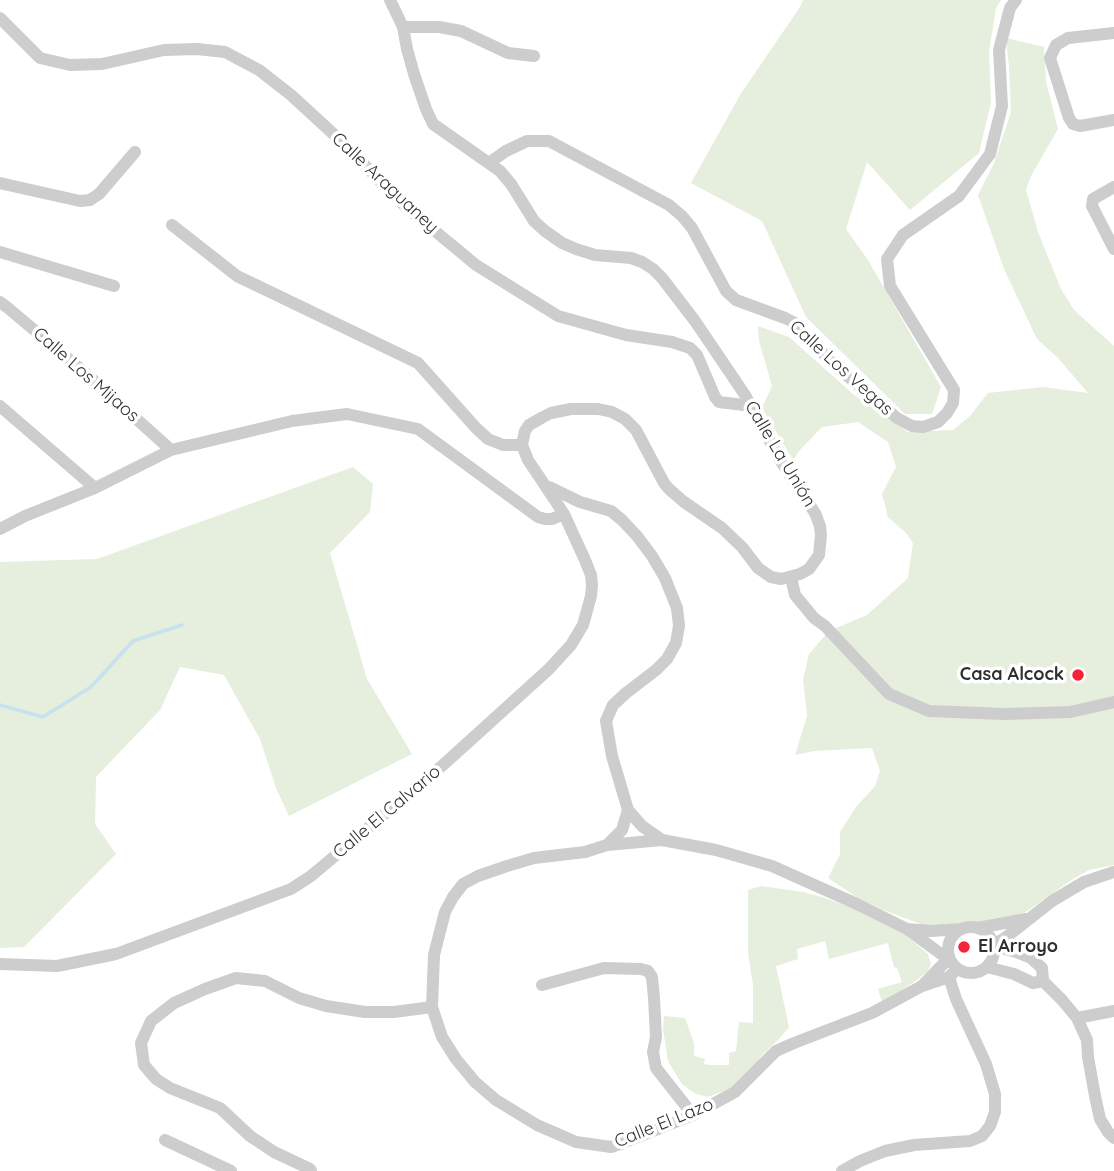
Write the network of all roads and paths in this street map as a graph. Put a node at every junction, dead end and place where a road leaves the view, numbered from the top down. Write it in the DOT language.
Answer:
graph roads {
  1 [pos="390,0"];
  2 [pos="1016,0"];
  3 [pos="0,18"];
  4 [pos="403,27"];
  5 [pos="1114,33"];
  6 [pos="534,56"];
  7 [pos="1114,120"];
  8 [pos="135,152"];
  9 [pos="489,163"];
  10 [pos="0,183"];
  11 [pos="1114,187"];
  12 [pos="172,225"];
  13 [pos="1114,249"];
  14 [pos="0,252"];
  15 [pos="114,286"];
  16 [pos="0,302"];
  17 [pos="0,406"];
  18 [pos="752,407"];
  19 [pos="522,445"];
  20 [pos="171,450"];
  21 [pos="543,482"];
  22 [pos="95,488"];
  23 [pos="580,502"];
  24 [pos="564,514"];
  25 [pos="0,529"];
  26 [pos="791,577"];
  27 [pos="1114,702"];
  28 [pos="628,810"];
  29 [pos="662,840"];
  30 [pos="607,845"];
  31 [pos="1114,872"];
  32 [pos="1029,919"];
  33 [pos="978,928"];
  34 [pos="906,929"];
  35 [pos="963,929"];
  36 [pos="994,945"];
  37 [pos="0,964"];
  38 [pos="951,965"];
  39 [pos="987,967"];
  40 [pos="1044,981"];
  41 [pos="542,985"];
  42 [pos="922,986"];
  43 [pos="432,1007"];
  44 [pos="1114,1011"];
  45 [pos="1077,1018"];
  46 [pos="693,1115"];
  47 [pos="1114,1138"];
  48 [pos="165,1140"];
  49 [pos="230,1171"];
  50 [pos="311,1171"];
  51 [pos="842,1171"];
  1 -- 4 [label="street, Calle La Unión"];
  2 -- 9 [label="street, Calle Los Vegas"];
  3 -- 18 [label="street, Calle Araguaney"];
  4 -- 6 [label="street"];
  4 -- 9 [label="street, Calle La Unión"];
  5 -- 7 [label="street"];
  8 -- 10 [label="street"];
  9 -- 18 [label="street, Calle La Unión"];
  11 -- 13 [label="street"];
  12 -- 19 [label="street"];
  14 -- 15 [label="street"];
  16 -- 20 [label="street, Calle Los Mijaos"];
  17 -- 22 [label="street"];
  18 -- 26 [label="street, Calle La Unión"];
  19 -- 21 [label="street"];
  19 -- 26 [label="street"];
  20 -- 22 [label="street"];
  20 -- 24 [label="street"];
  21 -- 23 [label="street"];
  21 -- 24 [label="street, Calle El Calvario"];
  22 -- 25 [label="street"];
  23 -- 24 [label="street"];
  23 -- 28 [label="street"];
  24 -- 37 [label="street, Calle El Calvario"];
  26 -- 27 [label="street"];
  28 -- 29 [label="street"];
  28 -- 30 [label="street"];
  29 -- 30 [label="street, Calle El Lazo"];
  29 -- 34 [label="street"];
  30 -- 43 [label="street, Calle El Lazo"];
  31 -- 32 [label="street"];
  32 -- 33 [label="street"];
  32 -- 36 [label="street"];
  33 -- 35 [label="street"];
  33 -- 36 [label="street"];
  34 -- 35 [label="street"];
  34 -- 38 [label="street"];
  35 -- 38 [label="street"];
  36 -- 39 [label="street"];
  36 -- 40 [label="street"];
  38 -- 39 [label="street"];
  38 -- 42 [label="street, Calle El Lazo"];
  38 -- 42 [label="street, Calle El Lazo"];
  38 -- 51 [label="street"];
  39 -- 40 [label="street"];
  40 -- 45 [label="street"];
  41 -- 46 [label="street"];
  42 -- 46 [label="street, Calle El Lazo"];
  43 -- 46 [label="street, Calle El Lazo"];
  43 -- 50 [label="street"];
  44 -- 45 [label="street"];
  45 -- 47 [label="street"];
  48 -- 49 [label="street"];
}
